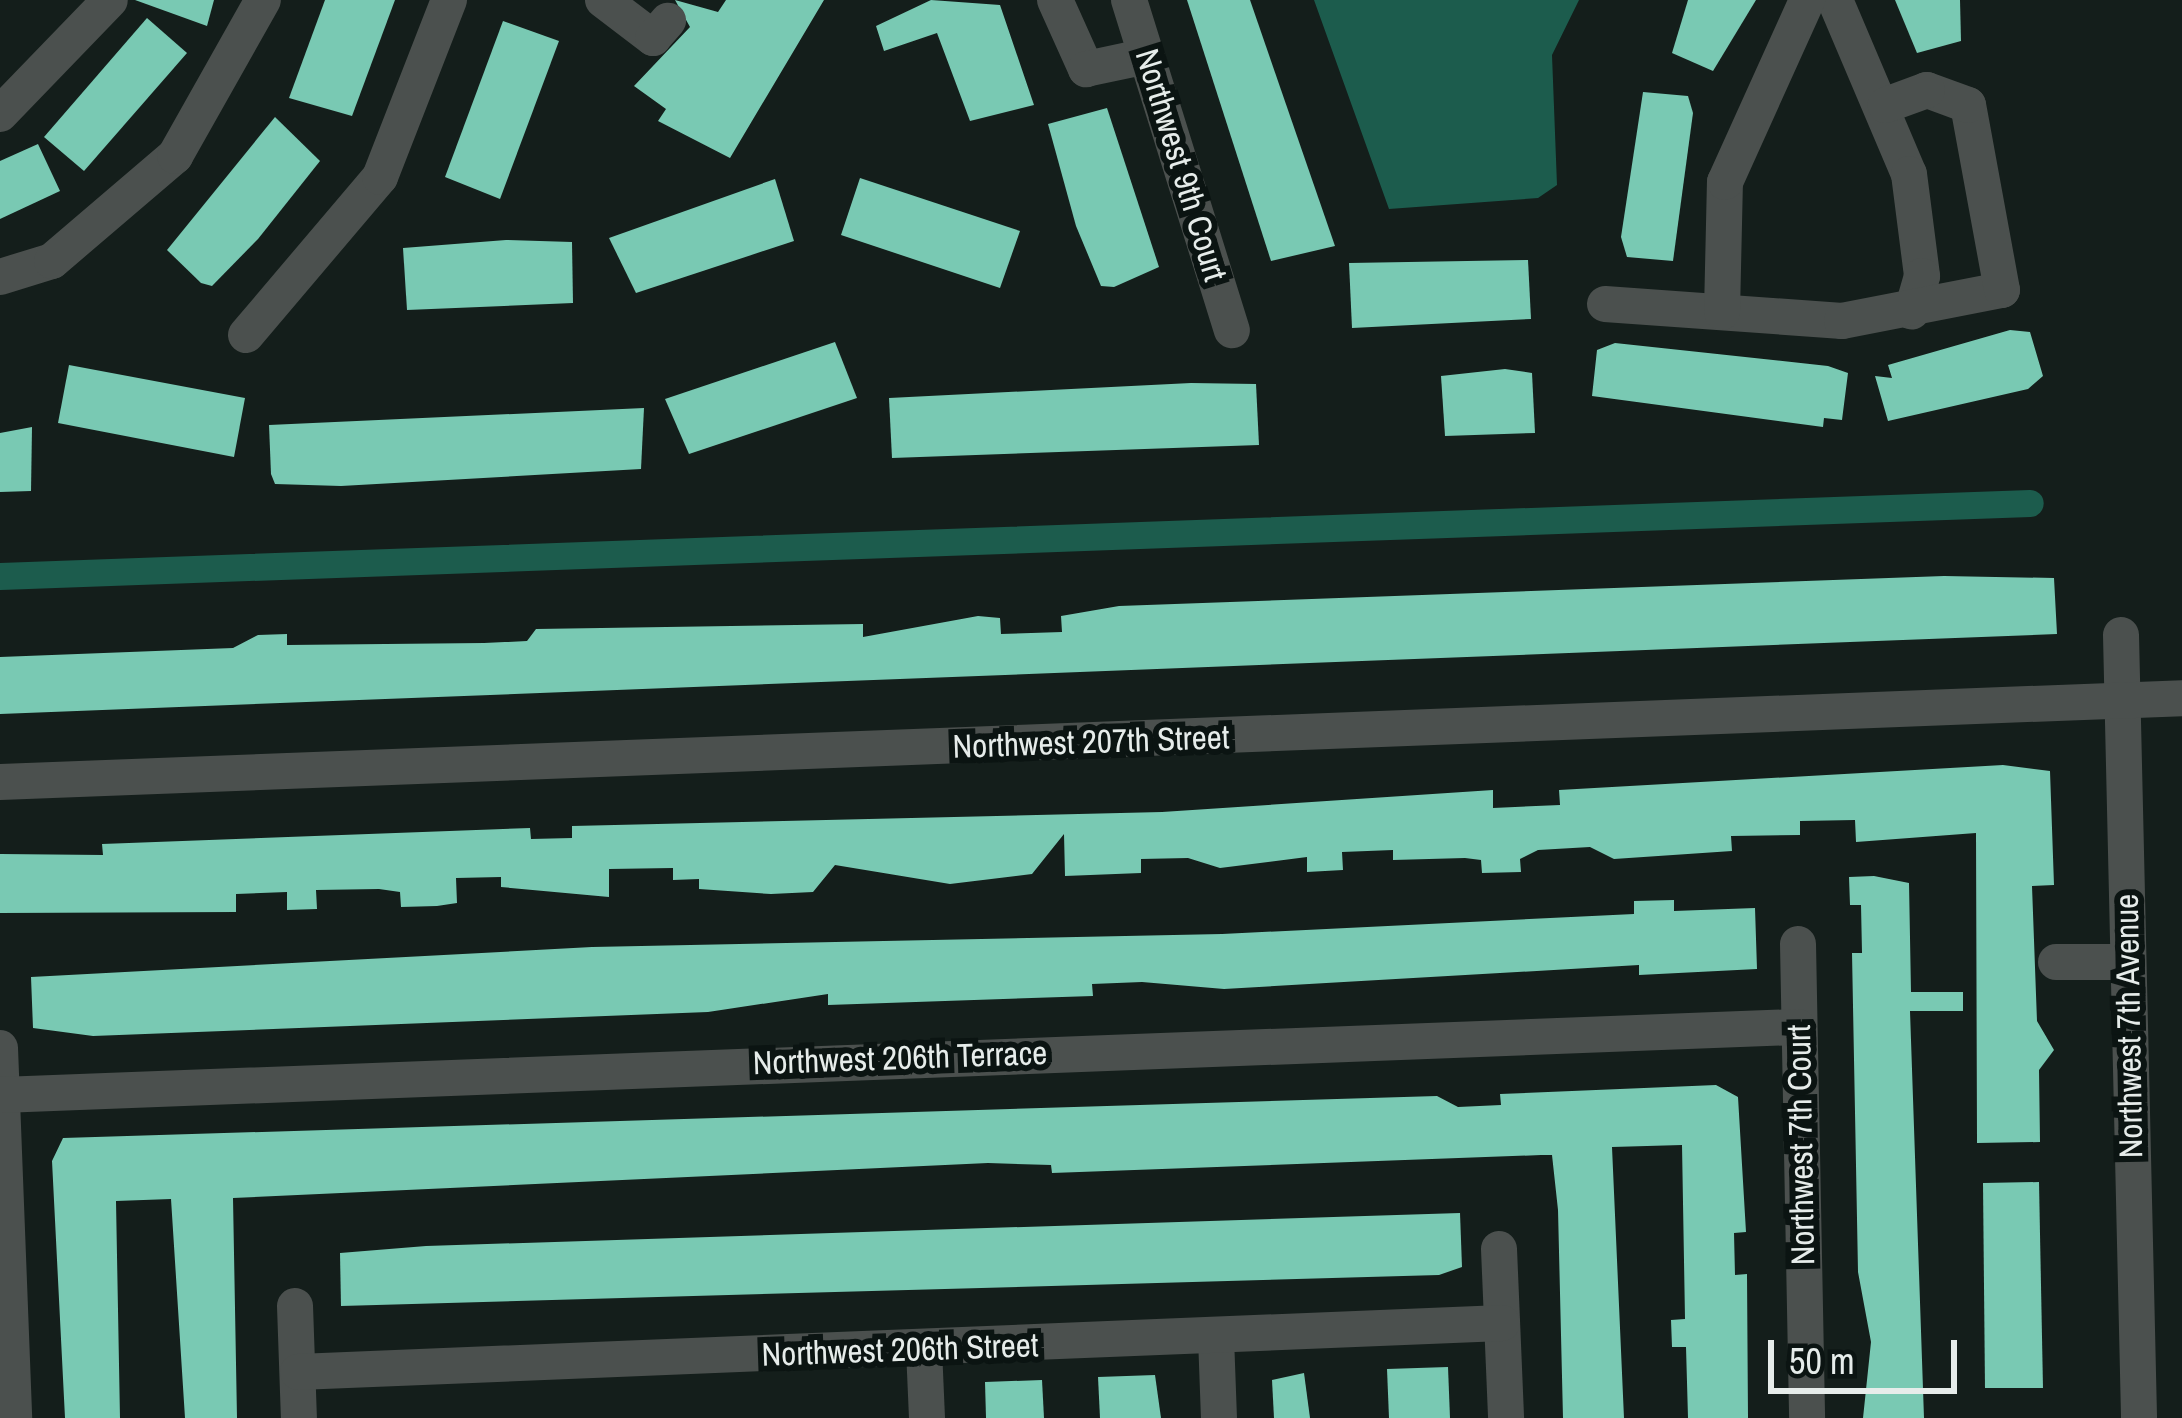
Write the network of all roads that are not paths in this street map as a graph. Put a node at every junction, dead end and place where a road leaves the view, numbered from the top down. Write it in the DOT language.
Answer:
graph roads {
  1 [pos="110,0"];
  2 [pos="263,0"];
  3 [pos="449,0"];
  4 [pos="603,0"];
  5 [pos="1055,0"];
  6 [pos="1129,0"];
  7 [pos="1807,0"];
  8 [pos="1835,0"];
  9 [pos="668,21"];
  10 [pos="1147,56"];
  11 [pos="1886,105"];
  12 [pos="0,114"];
  13 [pos="0,277"];
  14 [pos="1605,304"];
  15 [pos="1722,312"];
  16 [pos="1912,312"];
  17 [pos="1232,330"];
  18 [pos="246,335"];
  19 [pos="2121,634"];
  20 [pos="2121,697"];
  21 [pos="2182,698"];
  22 [pos="0,782"];
  23 [pos="1798,944"];
  24 [pos="2056,962"];
  25 [pos="2128,962"];
  26 [pos="1798,1027"];
  27 [pos="0,1048"];
  28 [pos="1,1095"];
  29 [pos="1499,1249"];
  30 [pos="296,1306"];
  31 [pos="1502,1323"];
  32 [pos="1216,1336"];
  33 [pos="924,1349"];
  34 [pos="298,1372"];
  35 [pos="14,1418"];
  36 [pos="299,1418"];
  37 [pos="927,1418"];
  38 [pos="1220,1418"];
  39 [pos="1506,1418"];
  40 [pos="1807,1418"];
  41 [pos="2139,1418"];
  1 -- 12 [label="street"];
  2 -- 13 [label="street"];
  3 -- 18 [label="street"];
  4 -- 9 [label="street"];
  5 -- 10 [label="street"];
  6 -- 10 [label="street, Northwest 9th Court"];
  7 -- 15 [label="street"];
  8 -- 11 [label="street"];
  10 -- 17 [label="street, Northwest 9th Court"];
  11 -- 16 [label="street"];
  11 -- 16 [label="street"];
  14 -- 15 [label="street"];
  15 -- 16 [label="street"];
  19 -- 20 [label="street, Northwest 7th Avenue"];
  20 -- 21 [label="street, Northwest 207th Street"];
  20 -- 22 [label="street, Northwest 207th Street"];
  20 -- 25 [label="street, Northwest 7th Avenue"];
  23 -- 26 [label="street, Northwest 7th Court"];
  24 -- 25 [label="street"];
  25 -- 41 [label="street, Northwest 7th Avenue"];
  26 -- 28 [label="street, Northwest 206th Terrace"];
  26 -- 40 [label="street, Northwest 7th Court"];
  27 -- 28 [label="street"];
  28 -- 35 [label="street"];
  29 -- 31 [label="street"];
  30 -- 34 [label="street"];
  31 -- 32 [label="street, Northwest 206th Street"];
  31 -- 39 [label="street"];
  32 -- 33 [label="street, Northwest 206th Street"];
  32 -- 38 [label="street"];
  33 -- 34 [label="street, Northwest 206th Street"];
  33 -- 37 [label="street"];
  34 -- 36 [label="street"];
}
